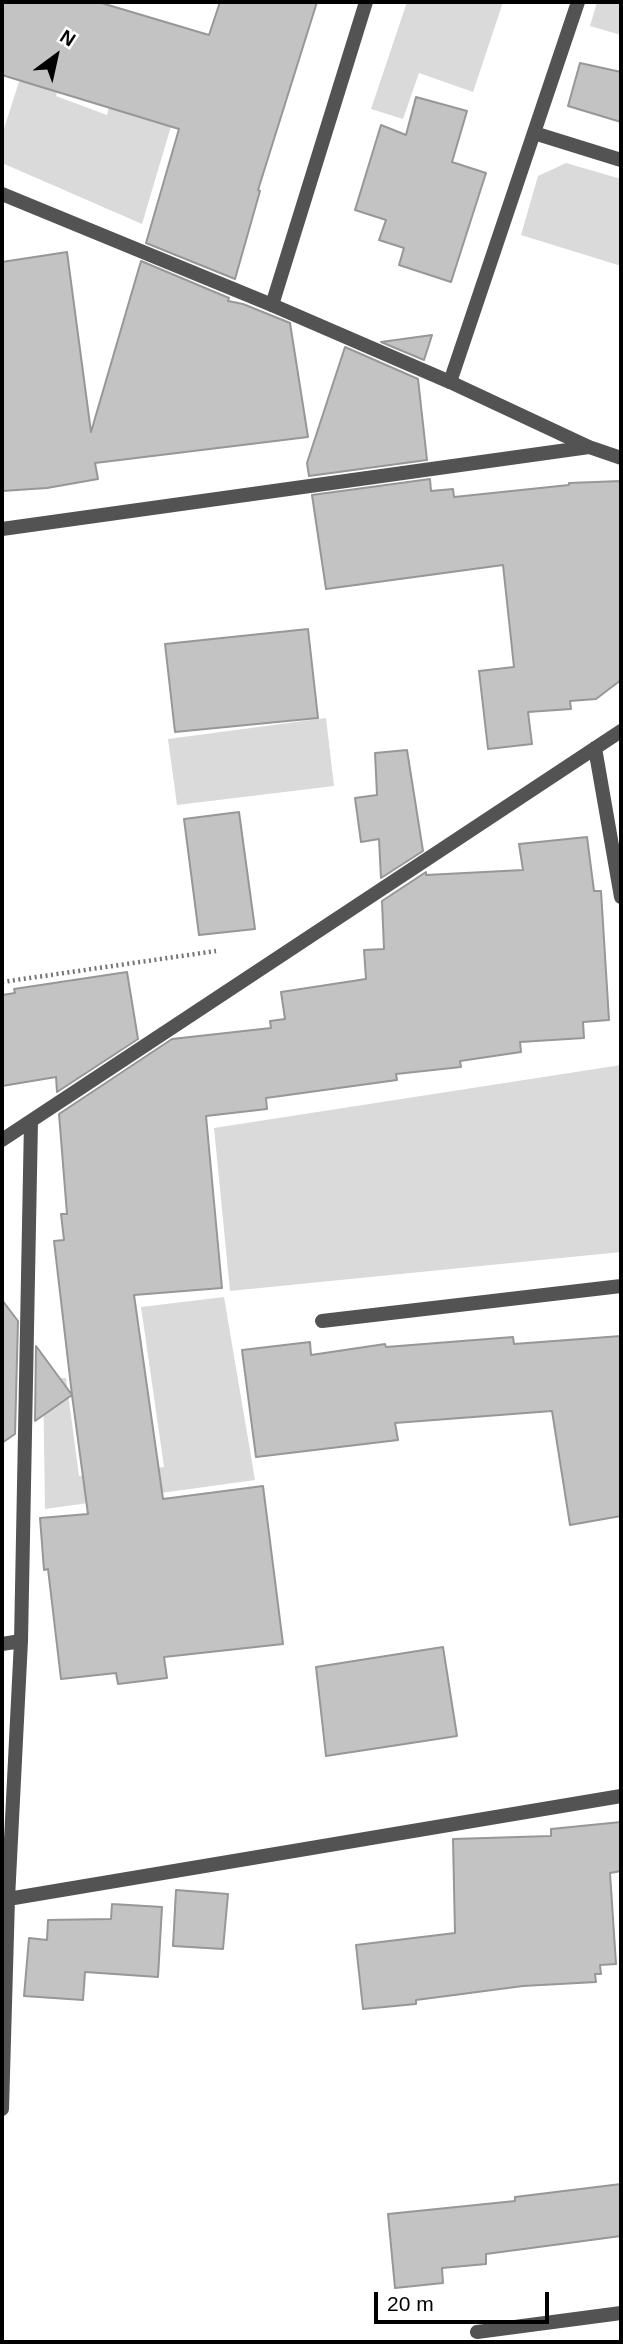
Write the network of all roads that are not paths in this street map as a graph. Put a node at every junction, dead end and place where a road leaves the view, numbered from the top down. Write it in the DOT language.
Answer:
graph roads {
  1 [pos="366,2"];
  2 [pos="578,2"];
  3 [pos="534,133"];
  4 [pos="621,160"];
  5 [pos="2,194"];
  6 [pos="272,305"];
  7 [pos="450,382"];
  8 [pos="589,447"];
  9 [pos="621,458"];
  10 [pos="2,529"];
  11 [pos="621,731"];
  12 [pos="595,748"];
  13 [pos="621,897"];
  14 [pos="31,1121"];
  15 [pos="2,1140"];
  16 [pos="621,1286"];
  17 [pos="322,1321"];
  18 [pos="21,1641"];
  19 [pos="2,1644"];
  20 [pos="621,1796"];
  21 [pos="5,1900"];
  22 [pos="2,2109"];
  23 [pos="621,2312"];
  24 [pos="477,2332"];
  1 -- 6 [label="street"];
  2 -- 3 [label="street"];
  3 -- 4 [label="street"];
  3 -- 7 [label="street"];
  5 -- 6 [label="street"];
  6 -- 7 [label="street"];
  7 -- 8 [label="street"];
  8 -- 9 [label="street"];
  8 -- 10 [label="street"];
  11 -- 12 [label="street"];
  12 -- 13 [label="street"];
  12 -- 14 [label="street"];
  14 -- 15 [label="street"];
  14 -- 18 [label="street"];
  16 -- 17 [label="street"];
  18 -- 19 [label="street"];
  18 -- 21 [label="street"];
  20 -- 21 [label="street"];
  21 -- 22 [label="street"];
  23 -- 24 [label="street"];
}
